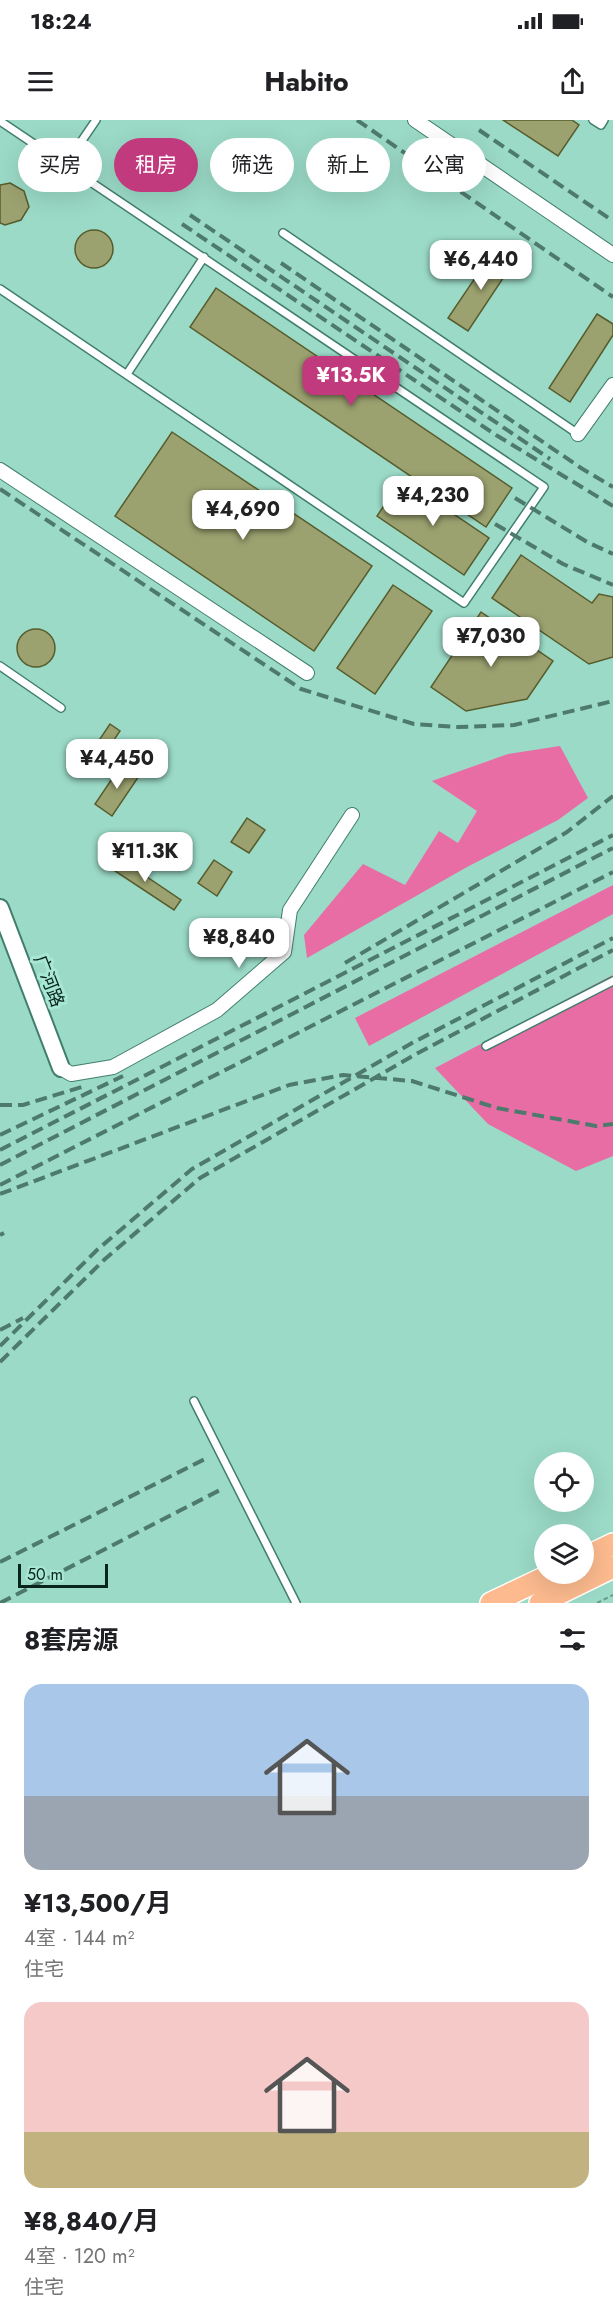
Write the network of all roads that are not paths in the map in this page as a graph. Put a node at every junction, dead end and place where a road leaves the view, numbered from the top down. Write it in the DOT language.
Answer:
graph roads {
  1 [pos="96,120"];
  2 [pos="415,120"];
  3 [pos="593,120"];
  4 [pos="604,120"];
  5 [pos="0,121"];
  6 [pos="26,138"];
  7 [pos="84,138"];
  8 [pos="102,188"];
  9 [pos="283,233"];
  10 [pos="613,255"];
  11 [pos="204,257"];
  12 [pos="0,289"];
  13 [pos="127,374"];
  14 [pos="613,385"];
  15 [pos="579,434"];
  16 [pos="0,471"];
  17 [pos="0,666"];
  18 [pos="307,673"];
  19 [pos="61,708"];
  20 [pos="352,815"];
  21 [pos="0,908"];
  22 [pos="613,981"];
  23 [pos="486,1046"];
  24 [pos="61,1068"];
  25 [pos="194,1401"];
  26 [pos="613,1544"];
  27 [pos="594,1553"];
  28 [pos="613,1567"];
  29 [pos="534,1583"];
  30 [pos="296,1603"];
  31 [pos="491,1603"];
  32 [pos="540,1603"];
  1 -- 7 [label="lane"];
  2 -- 10 [label="street"];
  3 -- 4 [label="lane"];
  5 -- 6 [label="lane"];
  8 -- 11 [label="lane"];
  9 -- 15 [label="lane"];
  11 -- 13 [label="lane"];
  11 -- 13 [label="lane"];
  12 -- 13 [label="lane"];
  14 -- 15 [label="street"];
  16 -- 18 [label="street"];
  17 -- 19 [label="lane"];
  20 -- 24 [label="street"];
  21 -- 24 [label="street, 广河路"];
  22 -- 23 [label="lane"];
  25 -- 30 [label="lane"];
  26 -- 27 [label="highway"];
  28 -- 32 [label="highway"];
  29 -- 31 [label="highway"];
}
